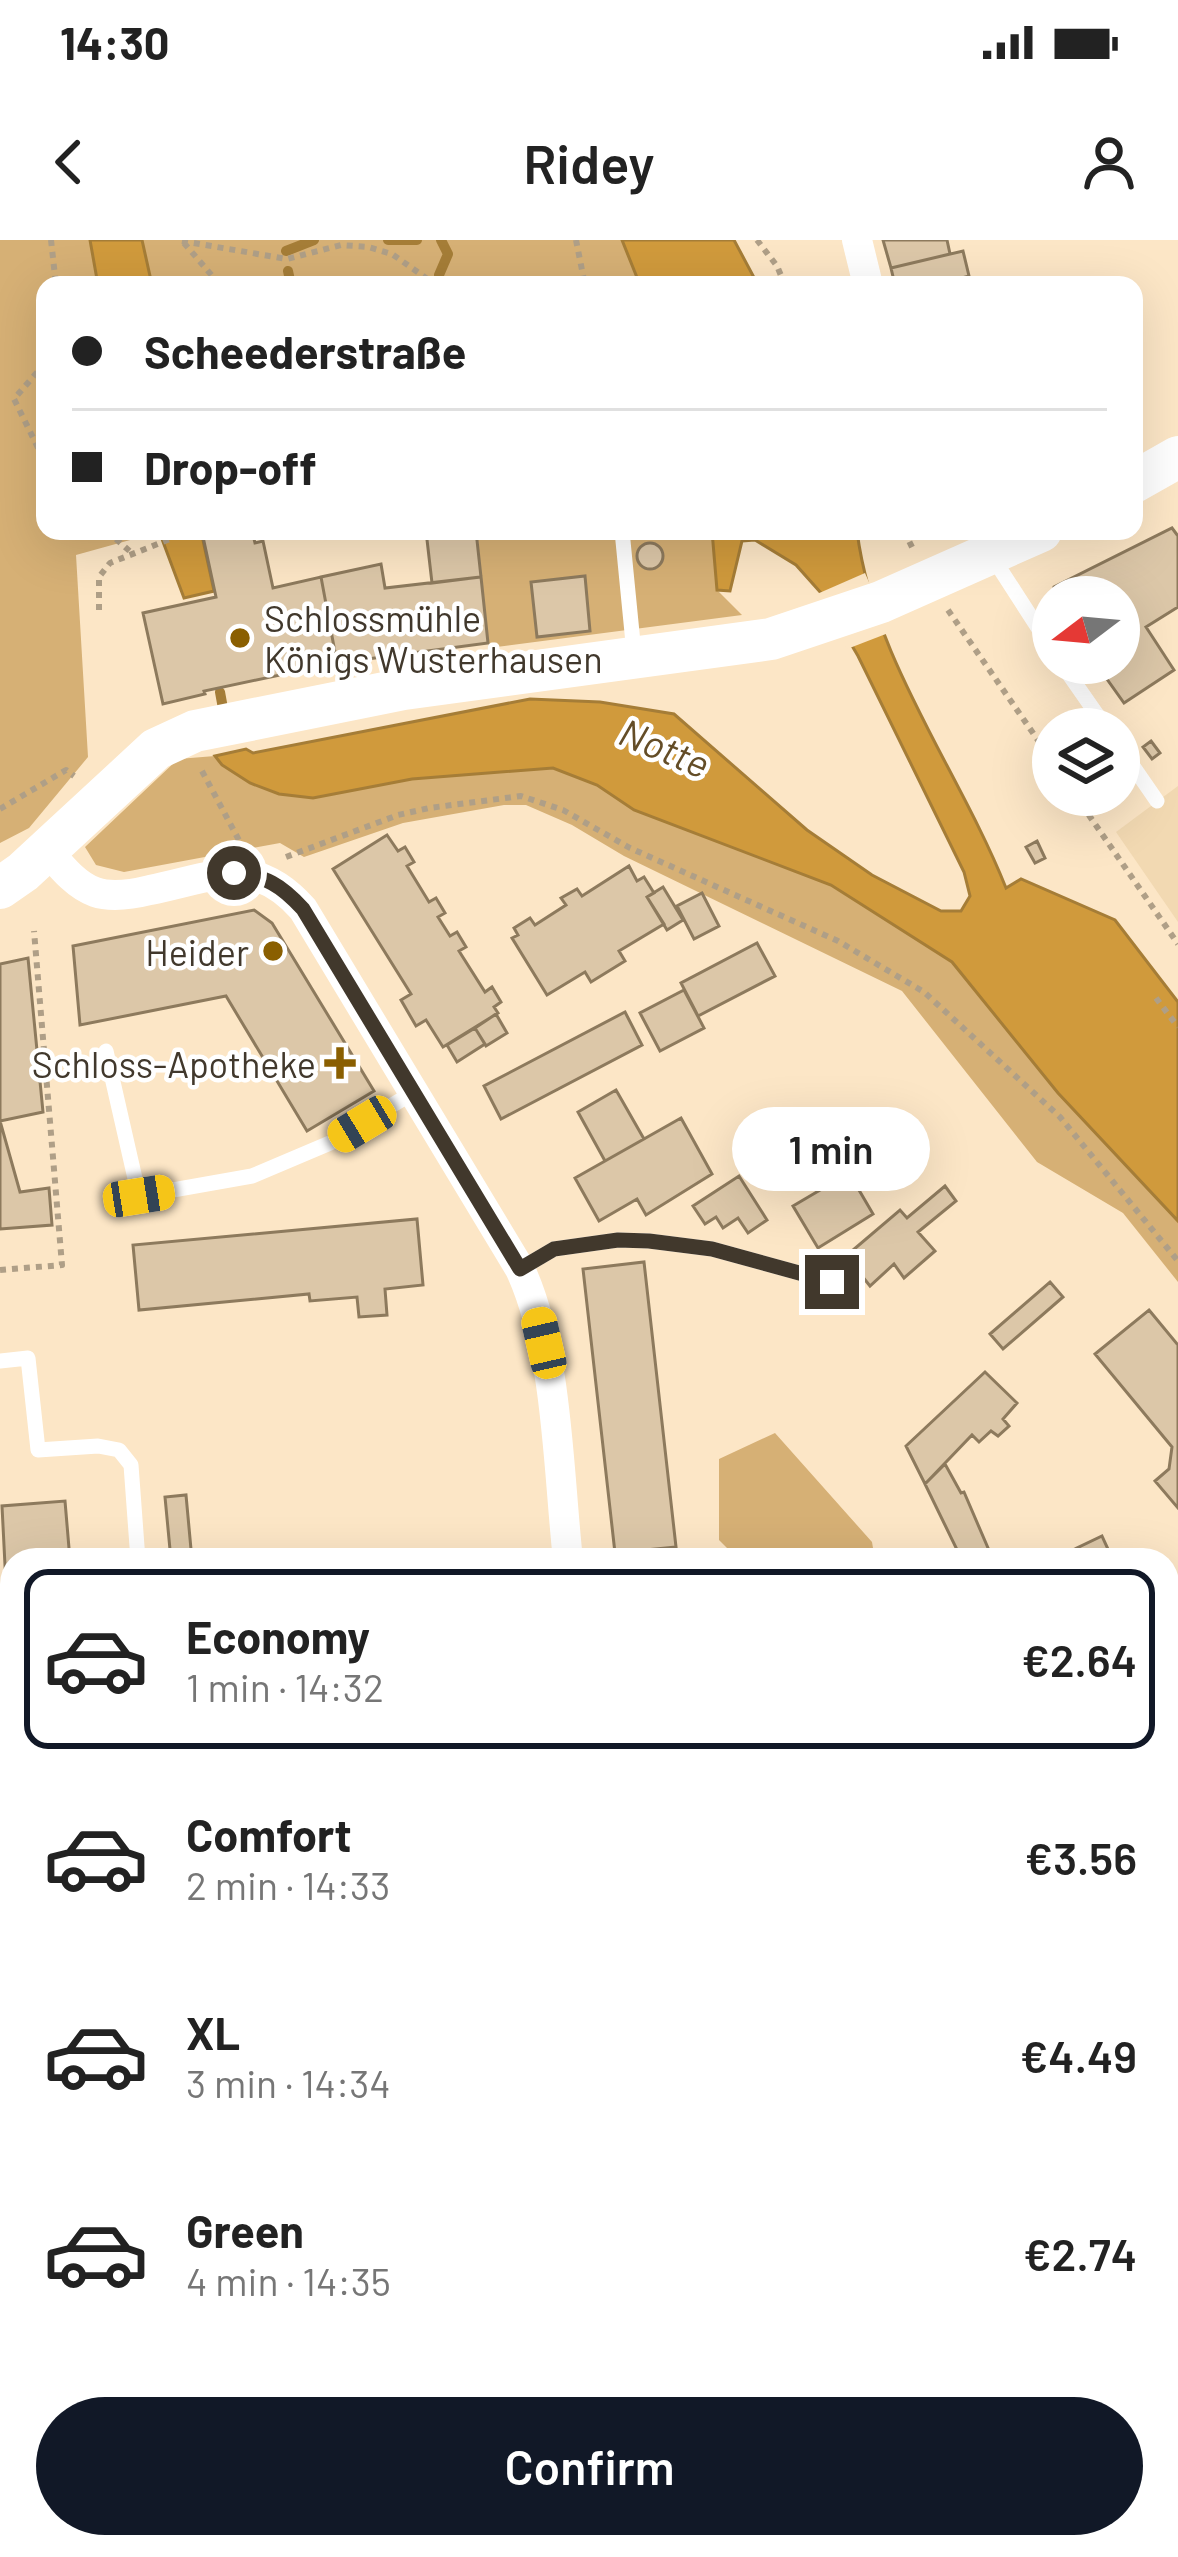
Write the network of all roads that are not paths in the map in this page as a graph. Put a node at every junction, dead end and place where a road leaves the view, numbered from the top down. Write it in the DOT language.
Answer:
graph roads {
  1 [pos="857,240"];
  2 [pos="866,276"];
  3 [pos="1178,457"];
  4 [pos="1143,477"];
  5 [pos="623,540"];
  6 [pos="1020,540"];
  7 [pos="989,553"];
  8 [pos="1032,619"];
  9 [pos="634,661"];
  10 [pos="1140,777"];
  11 [pos="1157,802"];
  12 [pos="47,850"];
  13 [pos="0,888"];
  14 [pos="106,1051"];
  15 [pos="414,1092"];
  16 [pos="520,1269"];
  17 [pos="832,1282"];
  18 [pos="0,1361"];
  19 [pos="137,1548"];
  20 [pos="567,1548"];
  1 -- 2 [label="street"];
  3 -- 4 [label="main road"];
  5 -- 9 [label="lane"];
  6 -- 7 [label="main road"];
  7 -- 8 [label="lane"];
  7 -- 9 [label="main road"];
  9 -- 12 [label="main road"];
  10 -- 11 [label="lane"];
  12 -- 13 [label="main road"];
  12 -- 15 [label="street"];
  14 -- 15 [label="lane"];
  15 -- 16 [label="street"];
  16 -- 17 [label="lane"];
  16 -- 20 [label="street"];
  18 -- 19 [label="lane"];
}
